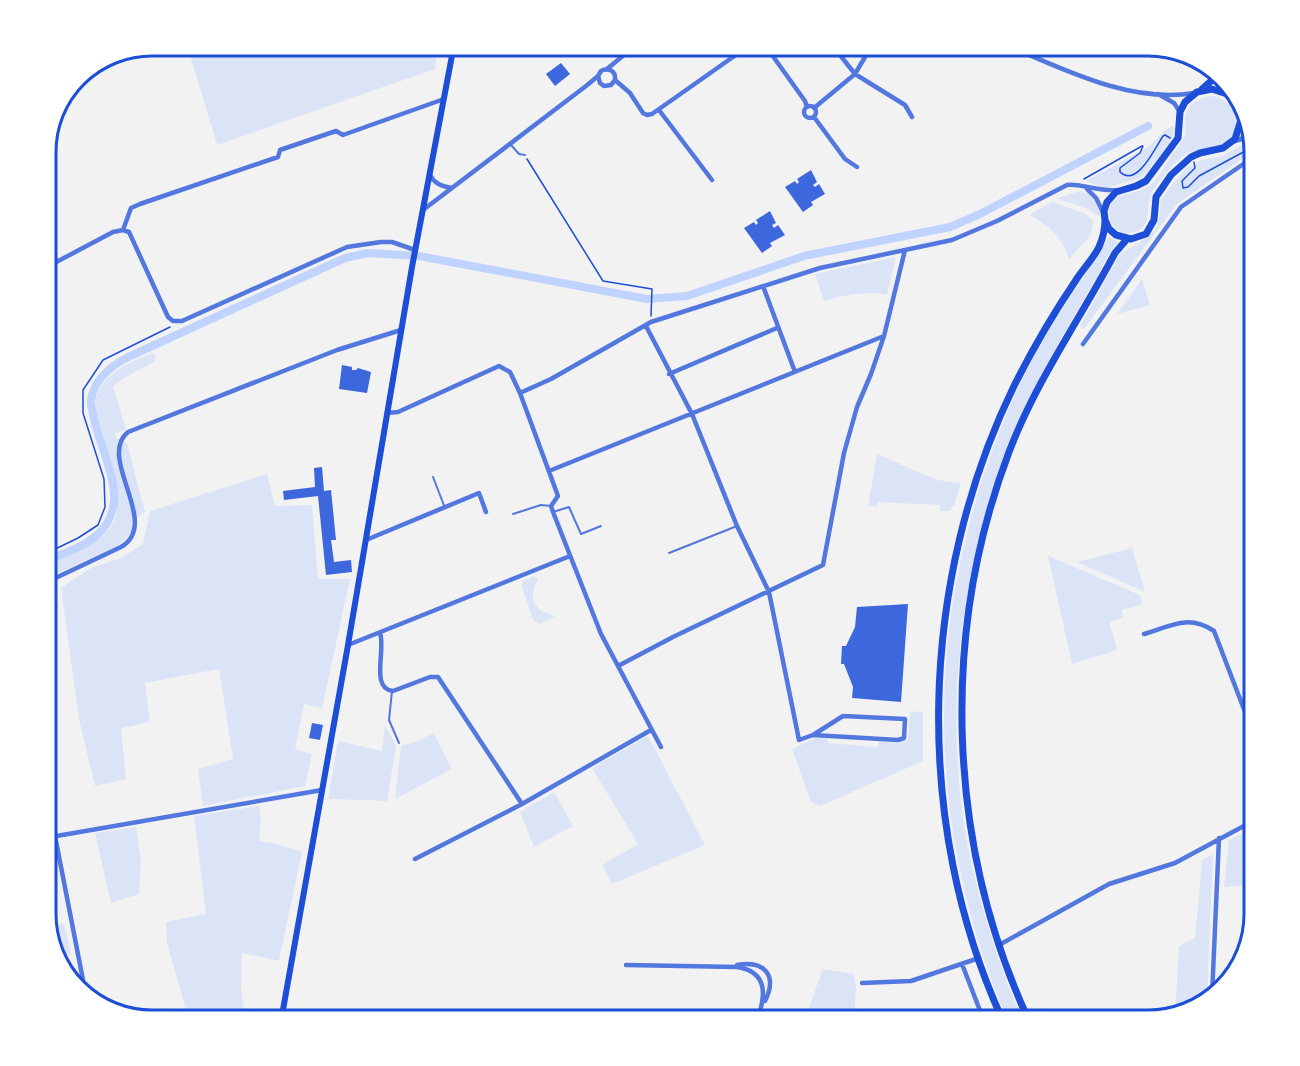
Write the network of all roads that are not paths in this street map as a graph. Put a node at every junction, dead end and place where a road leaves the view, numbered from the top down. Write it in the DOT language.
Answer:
graph roads {
  1 [pos="452,55"];
  2 [pos="624,55"];
  3 [pos="736,55"];
  4 [pos="772,55"];
  5 [pos="840,55"];
  6 [pos="866,55"];
  7 [pos="1029,55"];
  8 [pos="621,57"];
  9 [pos="607,69"];
  10 [pos="614,74"];
  11 [pos="855,74"];
  12 [pos="598,76"];
  13 [pos="1212,79"];
  14 [pos="613,82"];
  15 [pos="601,84"];
  16 [pos="586,86"];
  17 [pos="1198,91"];
  18 [pos="1158,94"];
  19 [pos="1226,94"];
  20 [pos="444,99"];
  21 [pos="807,107"];
  22 [pos="814,108"];
  23 [pos="659,110"];
  24 [pos="1180,112"];
  25 [pos="814,117"];
  26 [pos="912,117"];
  27 [pos="1241,125"];
  28 [pos="1243,139"];
  29 [pos="1232,142"];
  30 [pos="509,143"];
  31 [pos="525,155"];
  32 [pos="1244,164"];
  33 [pos="857,167"];
  34 [pos="429,173"];
  35 [pos="712,180"];
  36 [pos="1082,187"];
  37 [pos="452,188"];
  38 [pos="1122,190"];
  39 [pos="423,210"];
  40 [pos="1104,219"];
  41 [pos="123,230"];
  42 [pos="1127,239"];
  43 [pos="904,250"];
  44 [pos="415,252"];
  45 [pos="56,261"];
  46 [pos="763,285"];
  47 [pos="648,324"];
  48 [pos="777,328"];
  49 [pos="401,330"];
  50 [pos="884,336"];
  51 [pos="1083,344"];
  52 [pos="795,372"];
  53 [pos="669,374"];
  54 [pos="520,393"];
  55 [pos="387,412"];
  56 [pos="692,414"];
  57 [pos="549,471"];
  58 [pos="433,477"];
  59 [pos="445,508"];
  60 [pos="552,509"];
  61 [pos="486,512"];
  62 [pos="513,514"];
  63 [pos="601,526"];
  64 [pos="737,526"];
  65 [pos="366,540"];
  66 [pos="669,553"];
  67 [pos="570,556"];
  68 [pos="56,578"];
  69 [pos="769,592"];
  70 [pos="380,633"];
  71 [pos="1144,634"];
  72 [pos="348,645"];
  73 [pos="618,666"];
  74 [pos="392,691"];
  75 [pos="1244,709"];
  76 [pos="651,729"];
  77 [pos="813,735"];
  78 [pos="399,743"];
  79 [pos="661,747"];
  80 [pos="322,790"];
  81 [pos="522,804"];
  82 [pos="1244,826"];
  83 [pos="56,836"];
  84 [pos="1219,838"];
  85 [pos="56,841"];
  86 [pos="414,859"];
  87 [pos="999,945"];
  88 [pos="979,958"];
  89 [pos="962,964"];
  90 [pos="626,965"];
  91 [pos="729,967"];
  92 [pos="83,980"];
  93 [pos="862,983"];
  94 [pos="1212,986"];
  95 [pos="761,1009"];
  96 [pos="283,1010"];
  97 [pos="980,1010"];
  98 [pos="1000,1010"];
  99 [pos="1025,1010"];
  1 -- 20 [label="main road"];
  2 -- 8 [label="street"];
  3 -- 23 [label="street"];
  4 -- 21 [label="street"];
  5 -- 11 [label="street"];
  6 -- 11 [label="street"];
  7 -- 18 [label="street"];
  8 -- 9 [label="street"];
  8 -- 10 [label="street"];
  9 -- 10 [label="street"];
  9 -- 12 [label="street"];
  10 -- 14 [label="street"];
  11 -- 22 [label="street"];
  11 -- 26 [label="street"];
  12 -- 15 [label="street"];
  12 -- 16 [label="street"];
  13 -- 17 [label="main road"];
  14 -- 15 [label="street"];
  14 -- 23 [label="street"];
  15 -- 16 [label="street"];
  16 -- 30 [label="street"];
  17 -- 18 [label="street"];
  17 -- 19 [label="main road"];
  17 -- 24 [label="main road"];
  18 -- 24 [label="street"];
  20 -- 34 [label="main road"];
  20 -- 41 [label="street"];
  21 -- 22 [label="street"];
  21 -- 25 [label="street"];
  22 -- 25 [label="street"];
  23 -- 35 [label="street"];
  24 -- 38 [label="main road"];
  25 -- 33 [label="street"];
  27 -- 29 [label="main road"];
  28 -- 29 [label="street"];
  29 -- 42 [label="main road"];
  30 -- 31 [label="lane"];
  30 -- 37 [label="street"];
  32 -- 51 [label="street"];
  34 -- 37 [label="street"];
  34 -- 39 [label="main road"];
  36 -- 38 [label="street"];
  36 -- 40 [label="street"];
  36 -- 43 [label="street"];
  37 -- 39 [label="street"];
  38 -- 40 [label="main road"];
  39 -- 44 [label="main road"];
  40 -- 42 [label="main road"];
  40 -- 88 [label="main road"];
  41 -- 44 [label="street"];
  41 -- 45 [label="street"];
  42 -- 87 [label="main road"];
  43 -- 46 [label="street"];
  43 -- 50 [label="street"];
  44 -- 49 [label="main road"];
  46 -- 47 [label="street"];
  46 -- 48 [label="street"];
  47 -- 53 [label="street"];
  47 -- 54 [label="street"];
  48 -- 52 [label="street"];
  48 -- 53 [label="street"];
  49 -- 55 [label="main road"];
  49 -- 68 [label="street"];
  50 -- 52 [label="street"];
  50 -- 69 [label="street"];
  52 -- 56 [label="street"];
  53 -- 56 [label="street"];
  54 -- 55 [label="street"];
  54 -- 57 [label="street"];
  55 -- 65 [label="main road"];
  56 -- 57 [label="street"];
  56 -- 64 [label="street"];
  57 -- 60 [label="street"];
  58 -- 59 [label="lane"];
  59 -- 61 [label="street"];
  59 -- 65 [label="street"];
  60 -- 62 [label="lane"];
  60 -- 63 [label="lane"];
  60 -- 67 [label="street"];
  64 -- 66 [label="lane"];
  64 -- 69 [label="street"];
  65 -- 72 [label="main road"];
  67 -- 70 [label="street"];
  67 -- 73 [label="street"];
  69 -- 73 [label="street"];
  69 -- 77 [label="street"];
  70 -- 72 [label="street"];
  70 -- 74 [label="street"];
  71 -- 75 [label="street"];
  72 -- 80 [label="main road"];
  73 -- 76 [label="street"];
  74 -- 78 [label="lane"];
  74 -- 81 [label="street"];
  76 -- 79 [label="street"];
  76 -- 81 [label="street"];
  77 -- 77 [label="street"];
  80 -- 83 [label="street"];
  80 -- 96 [label="main road"];
  81 -- 86 [label="street"];
  82 -- 84 [label="street"];
  84 -- 87 [label="street"];
  84 -- 94 [label="street"];
  85 -- 92 [label="street"];
  87 -- 99 [label="main road"];
  88 -- 89 [label="street"];
  88 -- 98 [label="main road"];
  89 -- 93 [label="street"];
  89 -- 97 [label="street"];
  90 -- 91 [label="street"];
  91 -- 95 [label="street"];
  91 -- 95 [label="street"];
}
